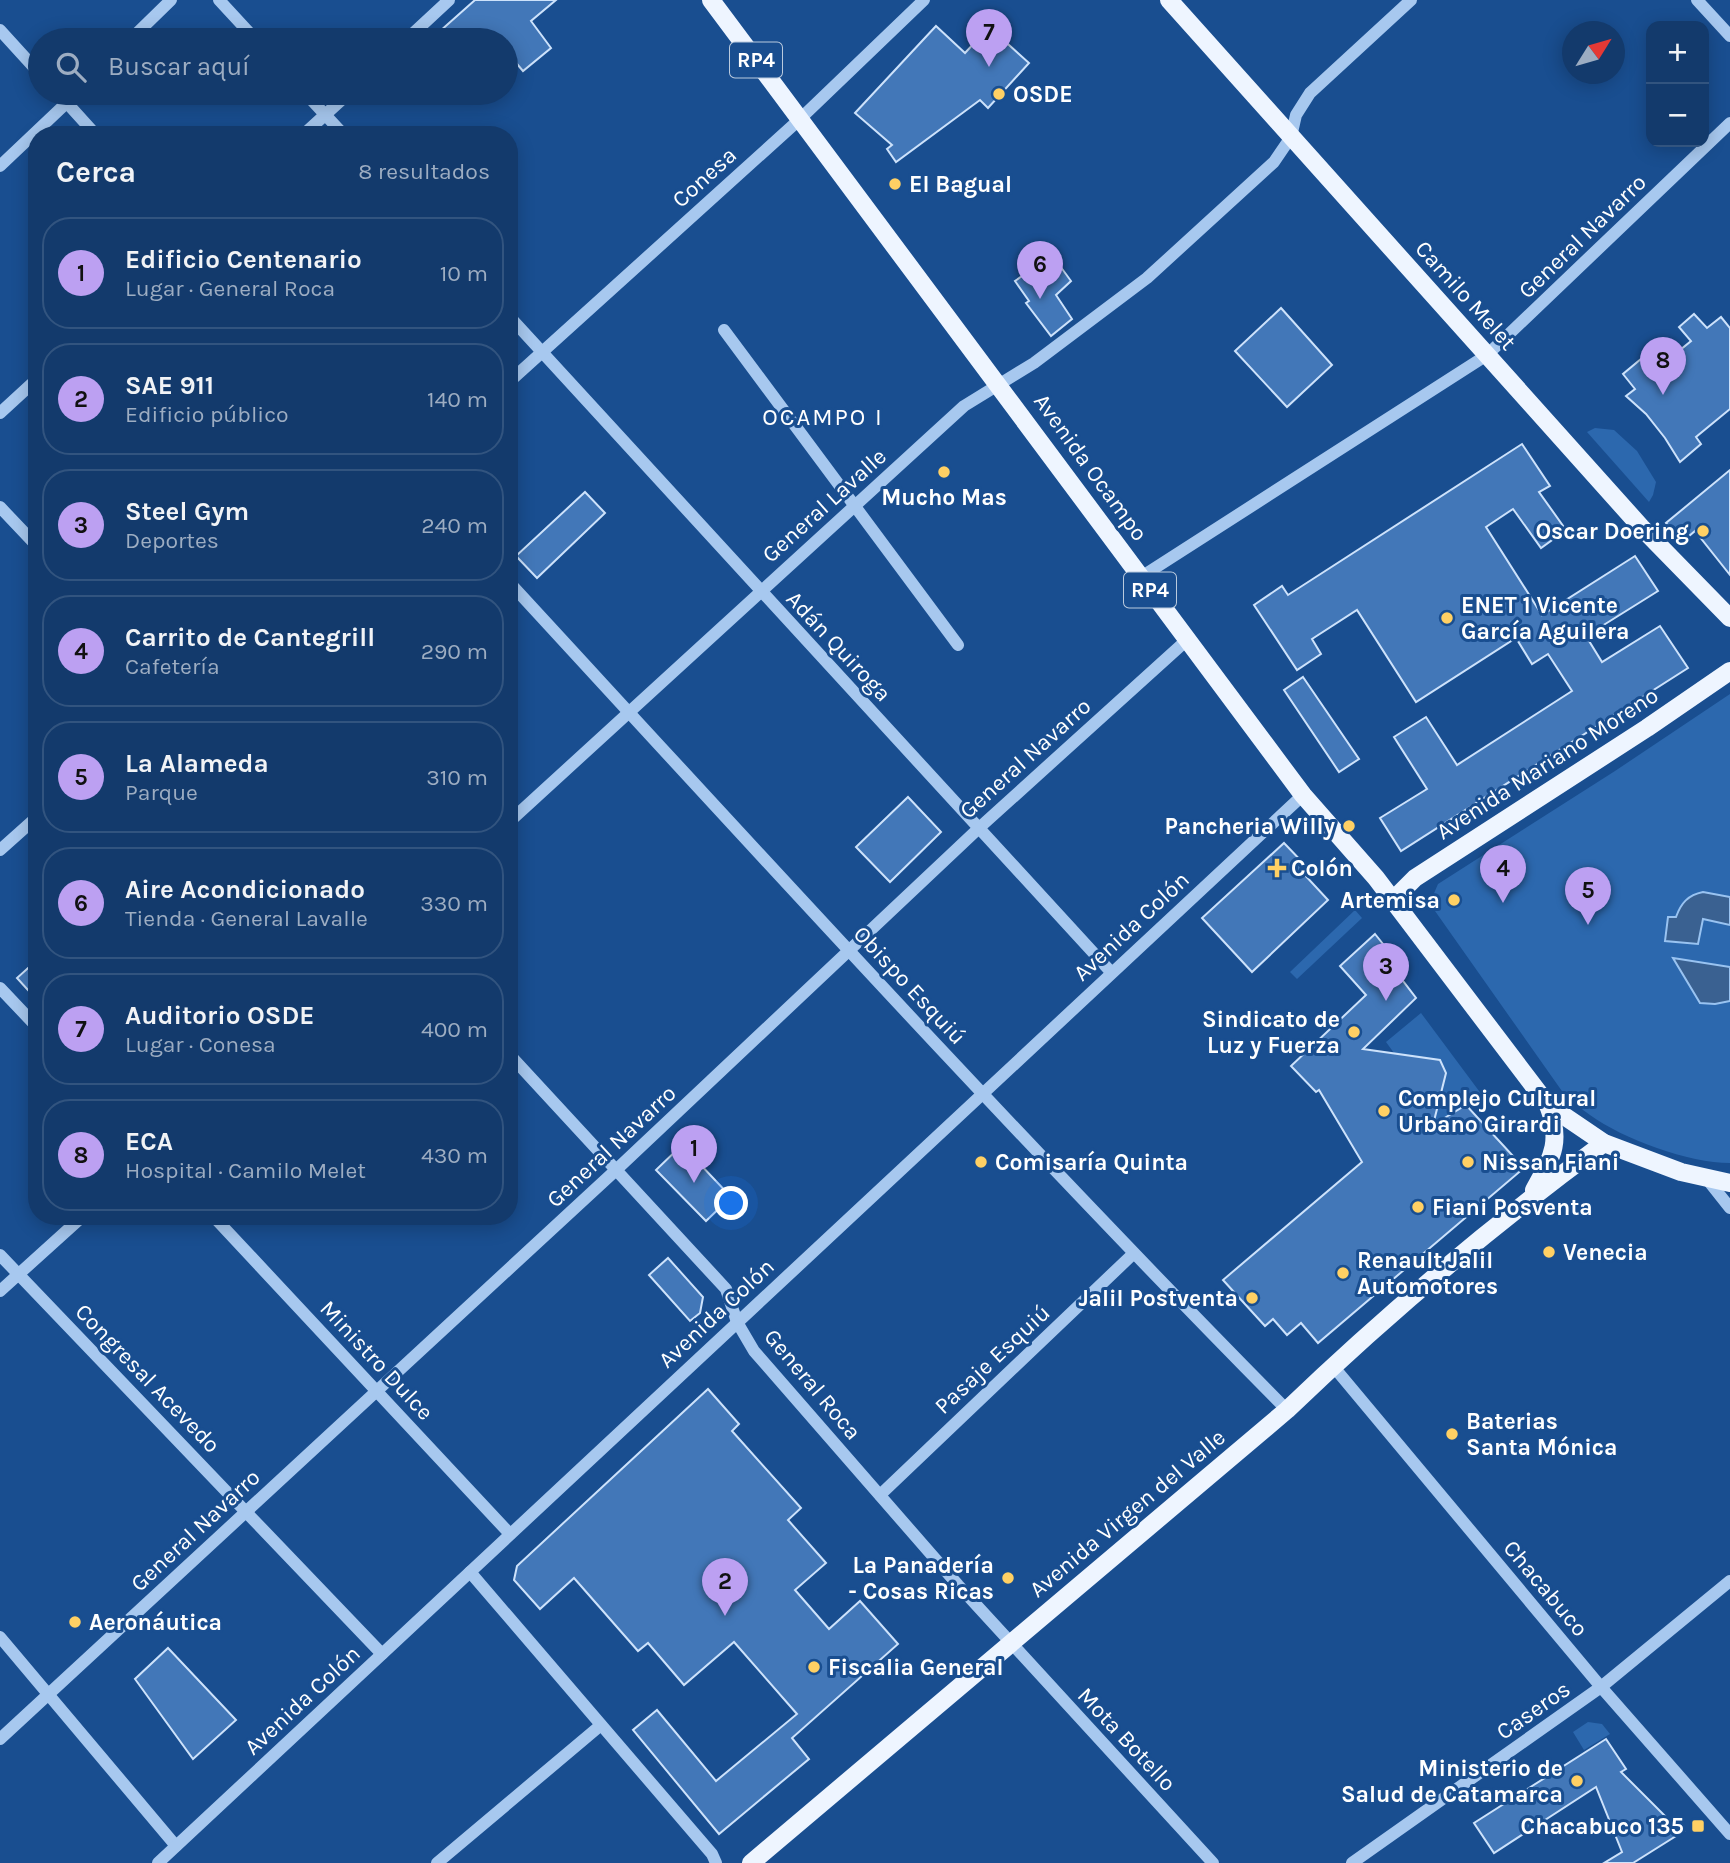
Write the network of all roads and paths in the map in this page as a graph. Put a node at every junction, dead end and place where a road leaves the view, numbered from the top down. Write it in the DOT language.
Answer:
graph roads {
  1 [pos="171,0"];
  2 [pos="219,0"];
  3 [pos="449,0"];
  4 [pos="711,0"];
  5 [pos="924,0"];
  6 [pos="1169,0"];
  7 [pos="1411,0"];
  8 [pos="1697,0"];
  9 [pos="142,28"];
  10 [pos="245,28"];
  11 [pos="418,28"];
  12 [pos="0,30"];
  13 [pos="1730,36"];
  14 [pos="28,61"];
  15 [pos="56,105"];
  16 [pos="68,105"];
  17 [pos="316,105"];
  18 [pos="335,105"];
  19 [pos="325,114"];
  20 [pos="800,119"];
  21 [pos="1730,123"];
  22 [pos="36,126"];
  23 [pos="88,126"];
  24 [pos="312,126"];
  25 [pos="336,126"];
  26 [pos="28,135"];
  27 [pos="1291,137"];
  28 [pos="0,166"];
  29 [pos="518,326"];
  30 [pos="724,330"];
  31 [pos="541,350"];
  32 [pos="1488,355"];
  33 [pos="518,373"];
  34 [pos="999,384"];
  35 [pos="28,387"];
  36 [pos="0,413"];
  37 [pos="0,507"];
  38 [pos="854,507"];
  39 [pos="28,537"];
  40 [pos="1141,577"];
  41 [pos="518,592"];
  42 [pos="761,592"];
  43 [pos="1730,618"];
  44 [pos="1188,639"];
  45 [pos="958,645"];
  46 [pos="1730,671"];
  47 [pos="629,713"];
  48 [pos="1304,795"];
  49 [pos="518,814"];
  50 [pos="28,825"];
  51 [pos="979,828"];
  52 [pos="0,850"];
  53 [pos="1393,901"];
  54 [pos="850,950"];
  55 [pos="1111,972"];
  56 [pos="0,988"];
  57 [pos="28,1018"];
  58 [pos="518,1064"];
  59 [pos="981,1094"];
  60 [pos="1548,1105"];
  61 [pos="1604,1143"];
  62 [pos="616,1170"];
  63 [pos="1707,1179"];
  64 [pos="1730,1184"];
  65 [pos="1531,1196"];
  66 [pos="1730,1208"];
  67 [pos="73,1225"];
  68 [pos="221,1225"];
  69 [pos="1133,1254"];
  70 [pos="0,1255"];
  71 [pos="18,1274"];
  72 [pos="0,1291"];
  73 [pos="737,1322"];
  74 [pos="1333,1366"];
  75 [pos="378,1391"];
  76 [pos="1287,1410"];
  77 [pos="880,1495"];
  78 [pos="247,1511"];
  79 [pos="510,1534"];
  80 [pos="470,1572"];
  81 [pos="1730,1581"];
  82 [pos="0,1637"];
  83 [pos="1010,1642"];
  84 [pos="382,1654"];
  85 [pos="1601,1687"];
  86 [pos="47,1694"];
  87 [pos="601,1725"];
  88 [pos="0,1739"];
  89 [pos="1730,1835"];
  90 [pos="176,1846"];
  91 [pos="158,1863"];
  92 [pos="437,1863"];
  93 [pos="716,1863"];
  94 [pos="751,1863"];
  95 [pos="1213,1863"];
  96 [pos="1352,1863"];
  1 -- 9 [label="street"];
  2 -- 10 [label="street"];
  3 -- 11 [label="street"];
  4 -- 20 [label="main road, Avenida Ocampo / RP4"];
  5 -- 20 [label="street, Conesa"];
  6 -- 27 [label="main road, Camilo Melet"];
  7 -- 27 [label="street, General Lavalle"];
  8 -- 13 [label="street"];
  12 -- 14 [label="street"];
  15 -- 22 [label="street"];
  16 -- 23 [label="street"];
  17 -- 19 [label="street"];
  18 -- 19 [label="street"];
  19 -- 24 [label="street"];
  19 -- 25 [label="street"];
  20 -- 31 [label="street, Conesa"];
  20 -- 34 [label="main road, Avenida Ocampo / RP4"];
  21 -- 32 [label="street, General Navarro"];
  26 -- 28 [label="street"];
  27 -- 32 [label="main road, Camilo Melet"];
  27 -- 34 [label="street, General Lavalle"];
  29 -- 31 [label="street, Adán Quiroga"];
  30 -- 38 [label="street"];
  31 -- 33 [label="street, Conesa"];
  31 -- 42 [label="street, Adán Quiroga"];
  32 -- 40 [label="street, General Navarro"];
  32 -- 43 [label="main road, Camilo Melet"];
  34 -- 38 [label="street, General Lavalle"];
  34 -- 40 [label="main road, Avenida Ocampo / RP4"];
  35 -- 36 [label="street"];
  37 -- 39 [label="street"];
  38 -- 42 [label="street, General Lavalle"];
  38 -- 45 [label="street"];
  40 -- 44 [label="main road, Avenida Ocampo / RP4"];
  41 -- 47 [label="street, Obispo Esquiú"];
  42 -- 47 [label="street, General Lavalle"];
  42 -- 51 [label="street, Adán Quiroga"];
  44 -- 48 [label="main road, Avenida Ocampo / RP4"];
  44 -- 51 [label="street, General Navarro"];
  46 -- 53 [label="main road, Avenida Mariano Moreno"];
  47 -- 49 [label="street, General Lavalle"];
  47 -- 54 [label="street, Obispo Esquiú"];
  48 -- 53 [label="main road, Avenida Ocampo / RP4"];
  48 -- 55 [label="street, Avenida Colón"];
  50 -- 52 [label="street"];
  51 -- 54 [label="street, General Navarro"];
  51 -- 55 [label="street, Adán Quiroga"];
  53 -- 60 [label="main road, Avenida Ocampo / RP4"];
  54 -- 59 [label="street, Obispo Esquiú"];
  54 -- 62 [label="street, General Navarro"];
  55 -- 59 [label="street, Avenida Colón"];
  56 -- 57 [label="street"];
  58 -- 62 [label="street, General Roca"];
  59 -- 69 [label="street, Obispo Esquiú"];
  59 -- 73 [label="street, Avenida Colón"];
  60 -- 61 [label="main road, Avenida Ocampo / RP4"];
  60 -- 65 [label="main road, Avenida Virgen del Valle"];
  61 -- 63 [label="main road, Avenida Ocampo"];
  61 -- 65 [label="main road, Avenida Virgen del Valle"];
  62 -- 73 [label="street, General Roca"];
  62 -- 75 [label="street, General Navarro"];
  63 -- 64 [label="main road, Avenida Ocampo"];
  63 -- 66 [label="street"];
  65 -- 74 [label="main road, Avenida Virgen del Valle"];
  67 -- 71 [label="street"];
  68 -- 75 [label="street, Ministro Dulce"];
  69 -- 76 [label="street, Obispo Esquiú"];
  69 -- 77 [label="street, Pasaje Esquiú"];
  70 -- 71 [label="street, Congresal Acevedo"];
  71 -- 72 [label="street"];
  71 -- 78 [label="street, Congresal Acevedo"];
  73 -- 77 [label="street, General Roca"];
  73 -- 79 [label="street, Avenida Colón"];
  74 -- 76 [label="main road, Avenida Virgen del Valle"];
  74 -- 85 [label="street, Chacabuco"];
  75 -- 78 [label="street, General Navarro"];
  75 -- 79 [label="street, Ministro Dulce"];
  76 -- 83 [label="main road, Avenida Virgen del Valle"];
  77 -- 83 [label="street, General Roca"];
  78 -- 84 [label="street, Congresal Acevedo"];
  78 -- 86 [label="street, General Navarro"];
  79 -- 80 [label="street, Avenida Colón"];
  80 -- 84 [label="street, Avenida Colón"];
  80 -- 87 [label="street"];
  81 -- 85 [label="street, Caseros"];
  82 -- 86 [label="street"];
  83 -- 94 [label="main road, Avenida Virgen del Valle"];
  83 -- 95 [label="street, Mota Botello"];
  84 -- 90 [label="street, Avenida Colón"];
  85 -- 89 [label="street, Chacabuco"];
  85 -- 96 [label="street, Caseros"];
  86 -- 88 [label="street, General Navarro"];
  86 -- 90 [label="street"];
  87 -- 92 [label="street"];
  87 -- 93 [label="street"];
  90 -- 91 [label="street, Avenida Colón"];
}
